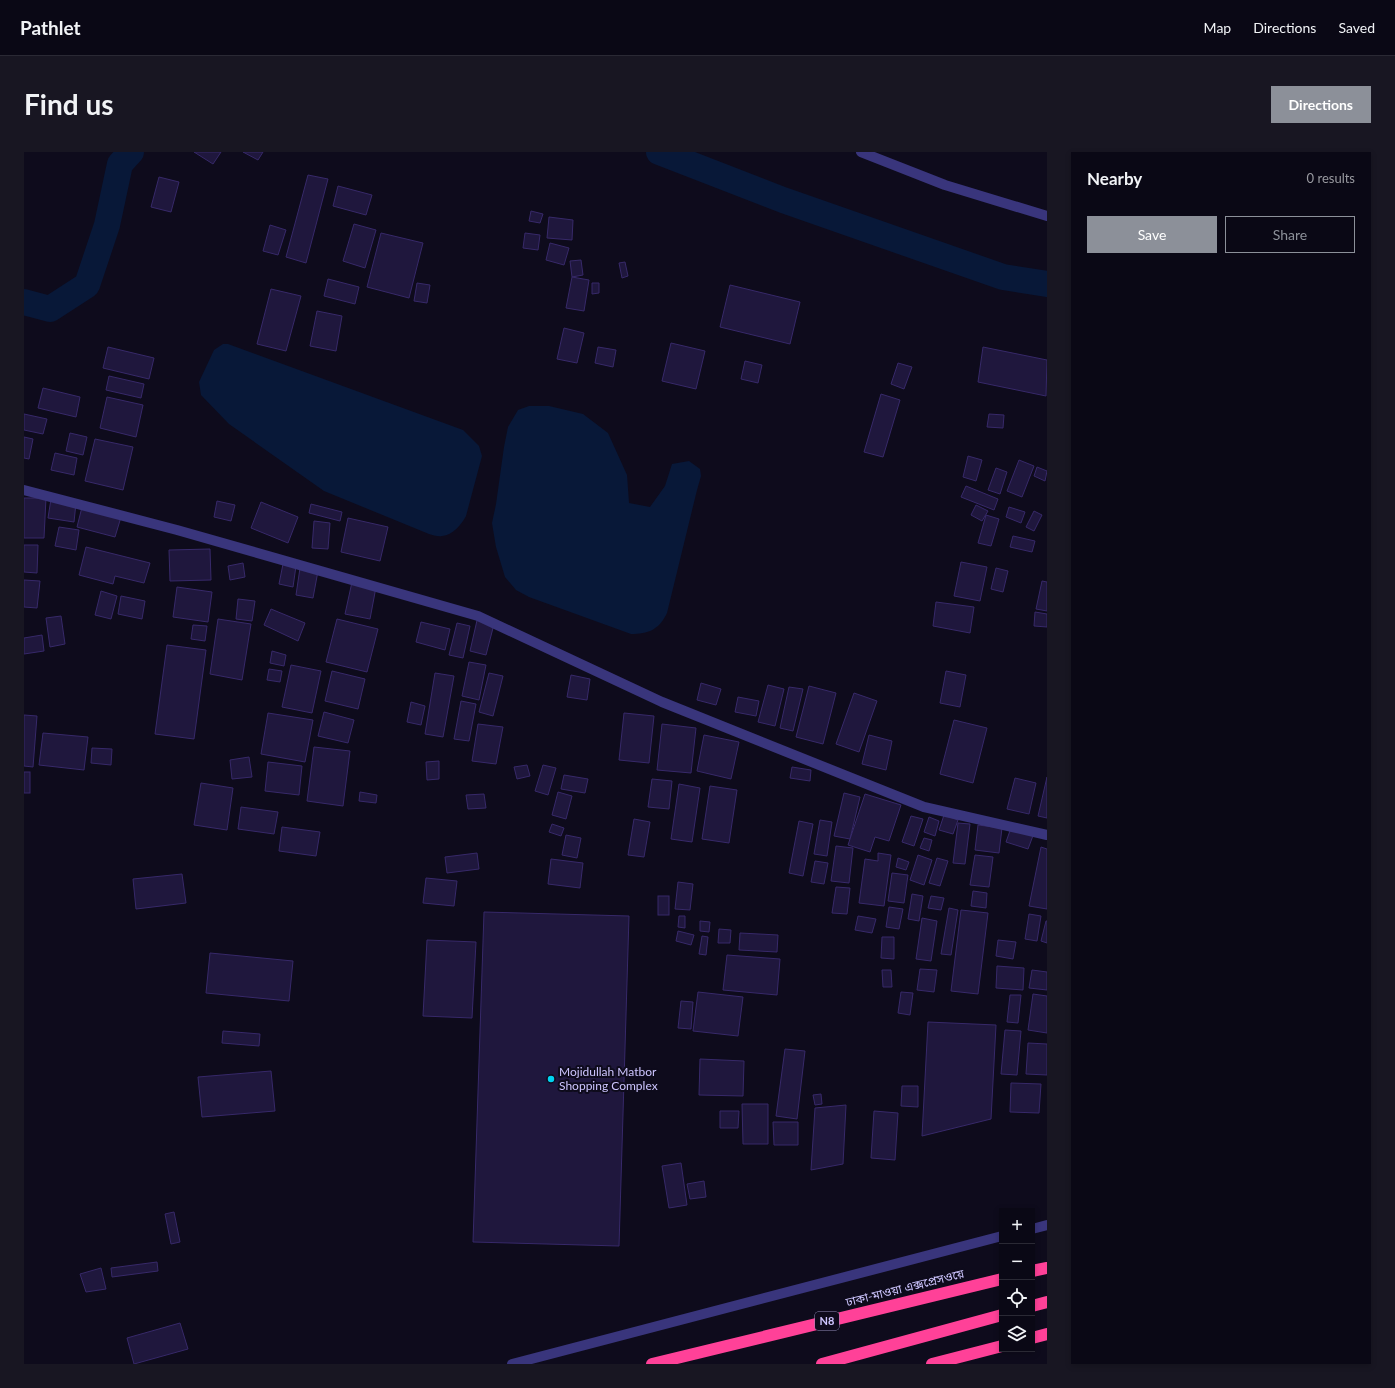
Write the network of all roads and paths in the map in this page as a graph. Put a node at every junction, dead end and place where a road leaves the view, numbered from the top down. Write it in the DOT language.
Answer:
graph roads {
  1 [pos="861,152"];
  2 [pos="1047,216"];
  3 [pos="24,490"];
  4 [pos="1047,835"];
  5 [pos="1047,1225"];
  6 [pos="1035,1227"];
  7 [pos="999,1237"];
  8 [pos="1047,1268"];
  9 [pos="1035,1270"];
  10 [pos="999,1280"];
  11 [pos="1047,1302"];
  12 [pos="1035,1305"];
  13 [pos="999,1315"];
  14 [pos="1047,1334"];
  15 [pos="1035,1337"];
  16 [pos="999,1347"];
  17 [pos="512,1364"];
  18 [pos="652,1364"];
  19 [pos="822,1364"];
  20 [pos="932,1364"];
  1 -- 2 [label="street"];
  3 -- 4 [label="street"];
  5 -- 6 [label="street"];
  7 -- 17 [label="street"];
  8 -- 9 [label="highway"];
  10 -- 18 [label="highway, ঢাকা-মাওয়া এক্সপ্রেসওয়ে / N8"];
  11 -- 12 [label="highway"];
  13 -- 19 [label="highway"];
  14 -- 15 [label="highway"];
  16 -- 20 [label="highway"];
}
